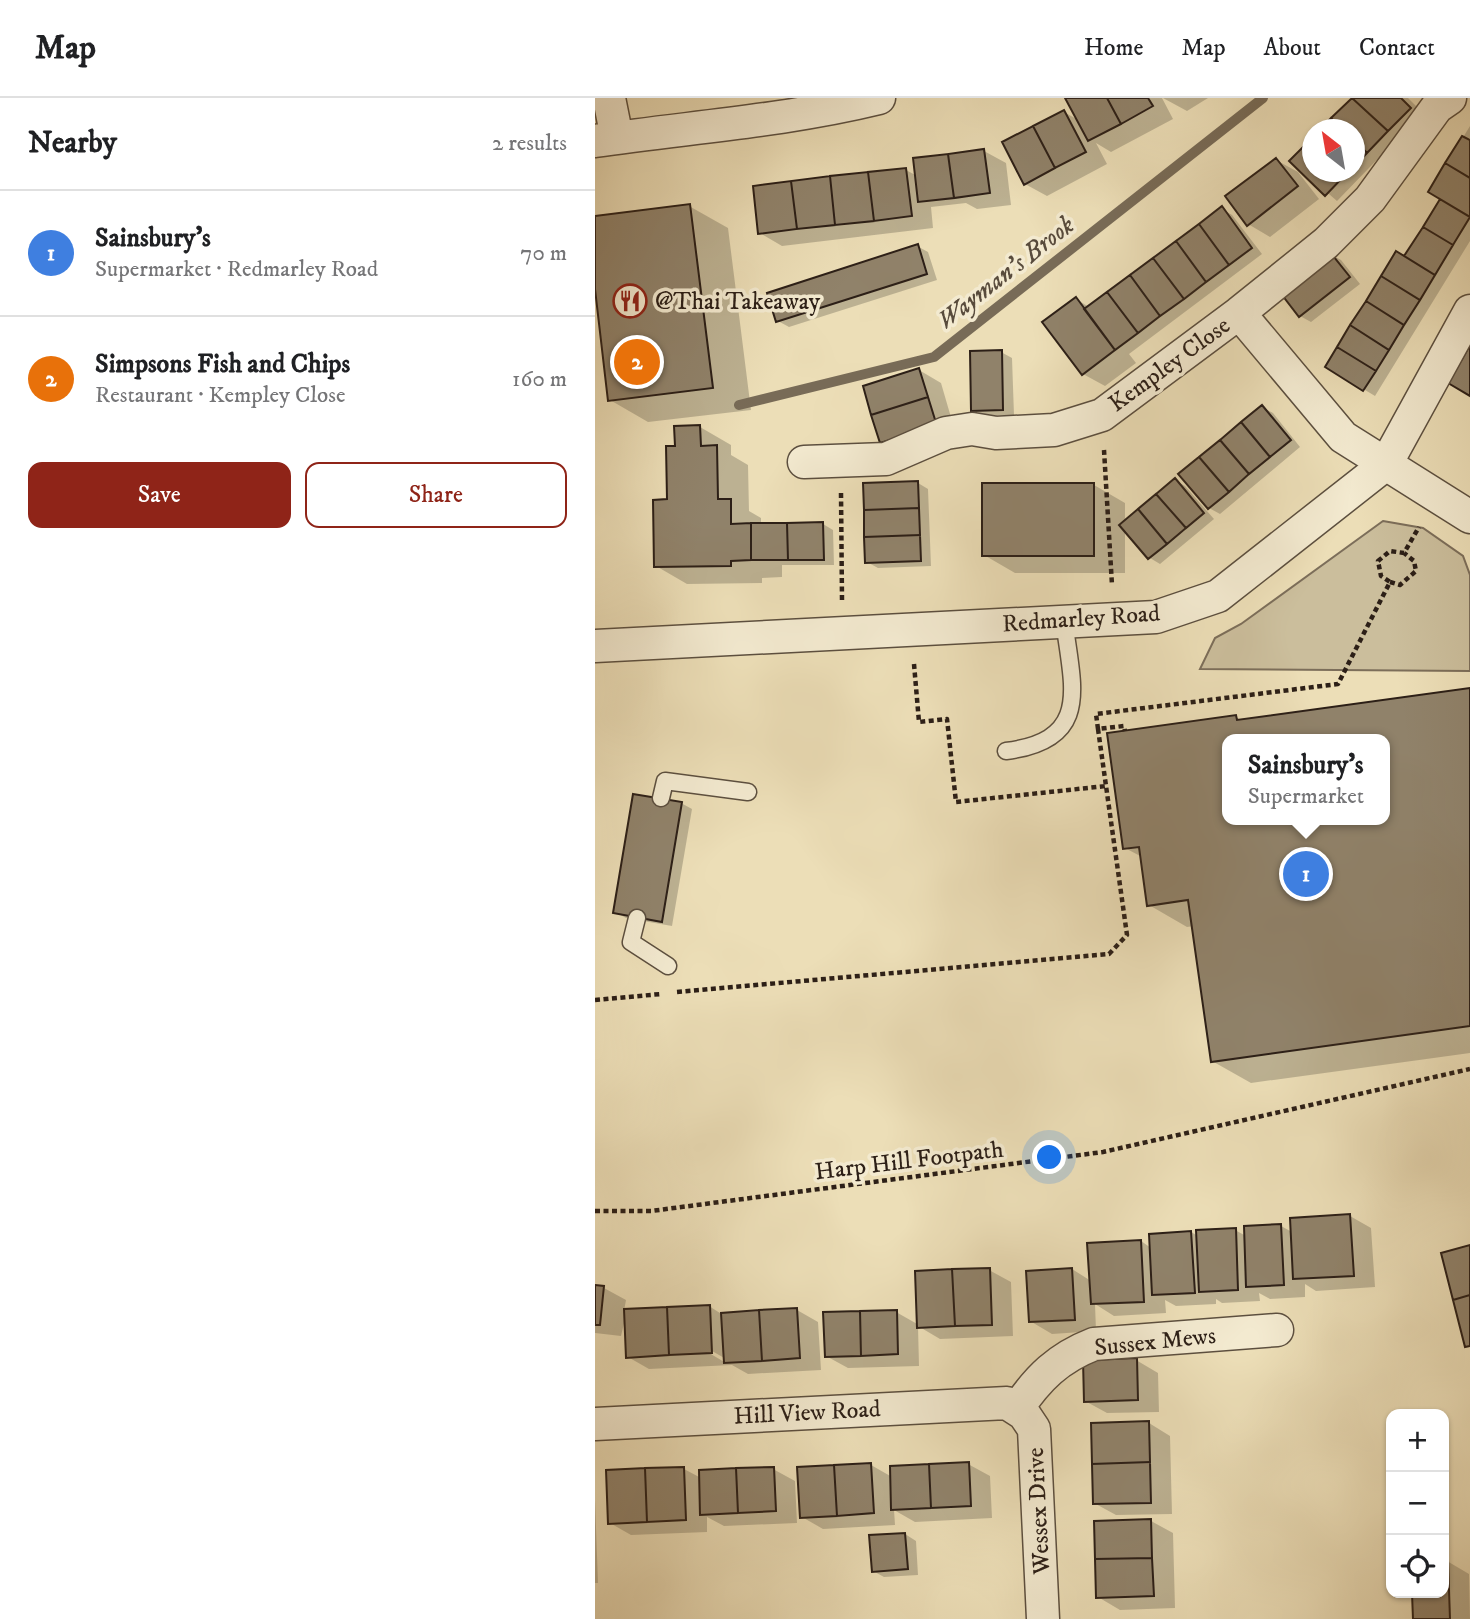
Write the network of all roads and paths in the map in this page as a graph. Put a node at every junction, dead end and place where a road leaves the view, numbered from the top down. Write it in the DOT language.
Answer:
graph roads {
  1 [pos="609,98"];
  2 [pos="879,98"];
  3 [pos="1450,98"];
  4 [pos="606,140"];
  5 [pos="1470,311"];
  6 [pos="1240,313"];
  7 [pos="1101,415"];
  8 [pos="841,461"];
  9 [pos="804,462"];
  10 [pos="1386,464"];
  11 [pos="1436,495"];
  12 [pos="1470,517"];
  13 [pos="1404,553"];
  14 [pos="1390,582"];
  15 [pos="1114,618"];
  16 [pos="1064,620"];
  17 [pos="910,629"];
  18 [pos="842,632"];
  19 [pos="595,646"];
  20 [pos="1098,729"];
  21 [pos="1125,731"];
  22 [pos="1006,751"];
  23 [pos="1106,786"];
  24 [pos="748,793"];
  25 [pos="661,798"];
  26 [pos="637,918"];
  27 [pos="668,966"];
  28 [pos="676,992"];
  29 [pos="662,994"];
  30 [pos="595,1000"];
  31 [pos="1470,1069"];
  32 [pos="595,1211"];
  33 [pos="1277,1330"];
  34 [pos="1017,1409"];
  35 [pos="595,1424"];
  36 [pos="1043,1619"];
  1 -- 4 [label="street"];
  2 -- 4 [label="street"];
  3 -- 6 [label="street, Kempley Close"];
  5 -- 10 [label="street, Redmarley Road"];
  6 -- 7 [label="street, Kempley Close"];
  6 -- 10 [label="street"];
  7 -- 8 [label="street, Kempley Close"];
  7 -- 15 [label="path"];
  8 -- 9 [label="street, Kempley Close"];
  8 -- 18 [label="path"];
  10 -- 11 [label="street"];
  10 -- 15 [label="street, Redmarley Road"];
  11 -- 12 [label="street"];
  11 -- 13 [label="path"];
  13 -- 14 [label="path"];
  13 -- 14 [label="path"];
  14 -- 20 [label="path"];
  15 -- 16 [label="street, Redmarley Road"];
  16 -- 17 [label="street, Redmarley Road"];
  16 -- 22 [label="lane"];
  17 -- 18 [label="street, Redmarley Road"];
  17 -- 23 [label="path"];
  18 -- 19 [label="street, Redmarley Road"];
  20 -- 21 [label="path"];
  20 -- 23 [label="path"];
  23 -- 28 [label="path"];
  24 -- 25 [label="lane"];
  26 -- 27 [label="lane"];
  29 -- 30 [label="path"];
  31 -- 32 [label="path, Harp Hill Footpath"];
  33 -- 34 [label="street, Sussex Mews"];
  34 -- 35 [label="street, Hill View Road"];
  34 -- 36 [label="street, Wessex Drive"];
}
